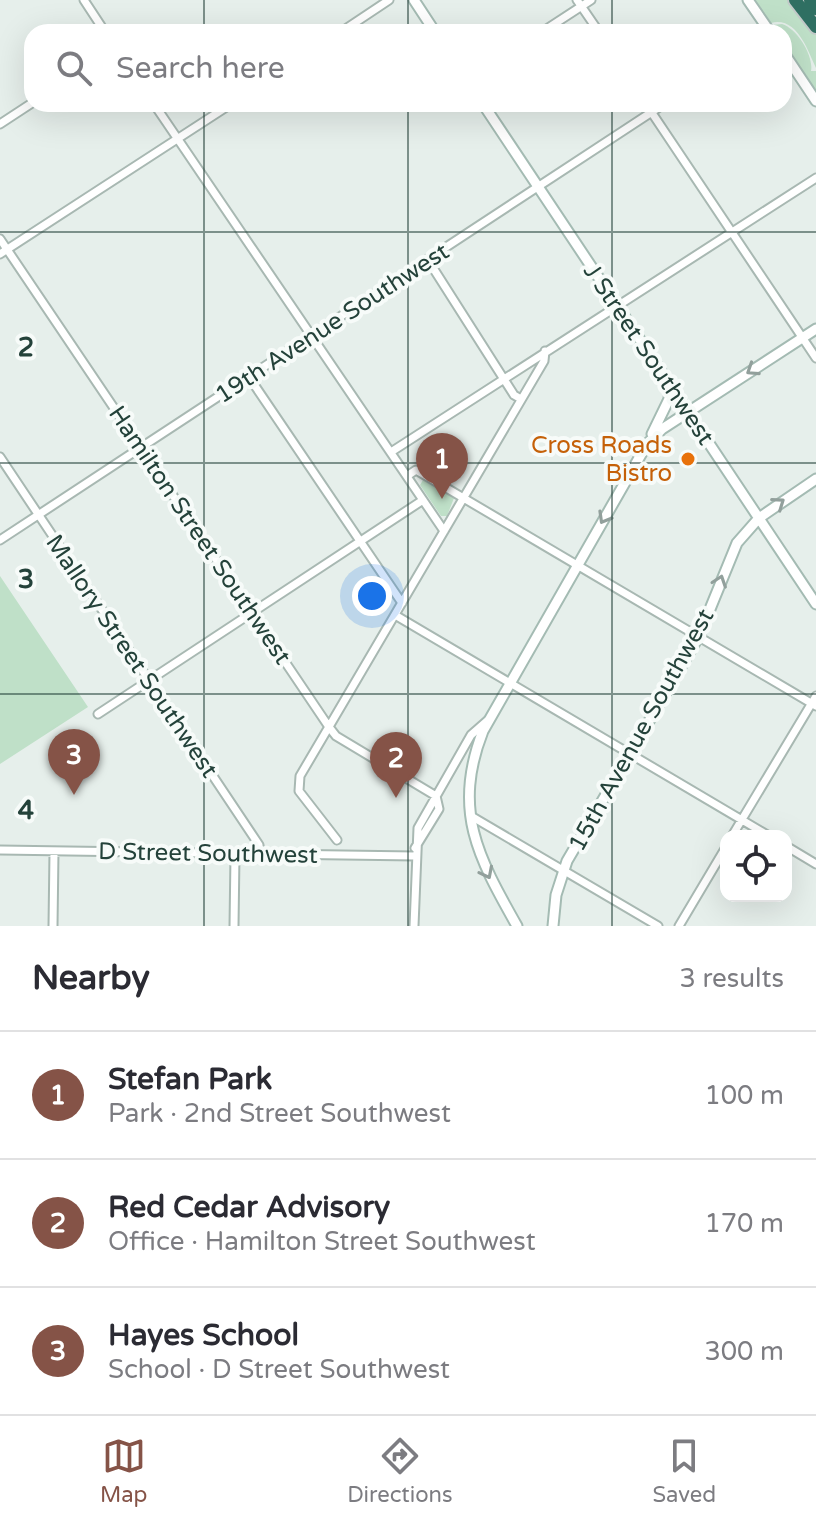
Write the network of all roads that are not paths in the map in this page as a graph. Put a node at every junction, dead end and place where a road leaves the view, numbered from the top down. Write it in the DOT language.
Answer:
graph roads {
  1 [pos="84,0"];
  2 [pos="389,0"];
  3 [pos="414,0"];
  4 [pos="591,0"];
  5 [pos="748,0"];
  6 [pos="795,0"];
  7 [pos="810,0"];
  8 [pos="579,3"];
  9 [pos="816,9"];
  10 [pos="100,24"];
  11 [pos="353,24"];
  12 [pos="430,24"];
  13 [pos="552,24"];
  14 [pos="593,24"];
  15 [pos="764,24"];
  16 [pos="816,27"];
  17 [pos="792,65"];
  18 [pos="816,101"];
  19 [pos="24,108"];
  20 [pos="159,112"];
  21 [pos="219,112"];
  22 [pos="488,112"];
  23 [pos="652,112"];
  24 [pos="0,124"];
  25 [pos="177,139"];
  26 [pos="816,178"];
  27 [pos="538,187"];
  28 [pos="732,232"];
  29 [pos="0,239"];
  30 [pos="4,252"];
  31 [pos="428,260"];
  32 [pos="616,305"];
  33 [pos="816,329"];
  34 [pos="311,336"];
  35 [pos="803,338"];
  36 [pos="545,351"];
  37 [pos="816,358"];
  38 [pos="505,376"];
  39 [pos="249,377"];
  40 [pos="670,385"];
  41 [pos="521,399"];
  42 [pos="688,411"];
  43 [pos="647,444"];
  44 [pos="141,447"];
  45 [pos="391,452"];
  46 [pos="0,457"];
  47 [pos="407,476"];
  48 [pos="816,479"];
  49 [pos="463,498"];
  50 [pos="423,500"];
  51 [pos="38,515"];
  52 [pos="759,518"];
  53 [pos="444,531"];
  54 [pos="0,540"];
  55 [pos="359,541"];
  56 [pos="577,564"];
  57 [pos="402,603"];
  58 [pos="816,604"];
  59 [pos="253,612"];
  60 [pos="395,615"];
  61 [pos="699,636"];
  62 [pos="149,682"];
  63 [pos="507,683"];
  64 [pos="815,701"];
  65 [pos="98,714"];
  66 [pos="489,719"];
  67 [pos="329,727"];
  68 [pos="629,754"];
  69 [pos="436,796"];
  70 [pos="469,815"];
  71 [pos="742,820"];
  72 [pos="736,830"];
  73 [pos="759,830"];
  74 [pos="337,840"];
  75 [pos="0,850"];
  76 [pos="792,850"];
  77 [pos="54,852"];
  78 [pos="415,852"];
  79 [pos="235,855"];
  80 [pos="260,855"];
  81 [pos="720,857"];
  82 [pos="816,864"];
  83 [pos="563,871"];
  84 [pos="53,926"];
  85 [pos="234,926"];
  86 [pos="414,926"];
  87 [pos="517,926"];
  88 [pos="553,926"];
  89 [pos="658,926"];
  90 [pos="679,926"];
  1 -- 10 [label="street"];
  2 -- 11 [label="street"];
  3 -- 12 [label="main road"];
  4 -- 8 [label="street"];
  5 -- 15 [label="main road"];
  6 -- 16 [label="highway"];
  7 -- 9 [label="highway"];
  8 -- 13 [label="street"];
  8 -- 14 [label="street"];
  17 -- 18 [label="main road"];
  19 -- 24 [label="street"];
  20 -- 25 [label="street"];
  21 -- 25 [label="street"];
  22 -- 27 [label="main road, J Street Southwest"];
  23 -- 27 [label="street, 19th Avenue Southwest"];
  23 -- 28 [label="street"];
  25 -- 30 [label="street"];
  25 -- 34 [label="street"];
  26 -- 28 [label="street"];
  27 -- 31 [label="street, 19th Avenue Southwest"];
  27 -- 32 [label="main road, J Street Southwest"];
  28 -- 32 [label="street"];
  28 -- 35 [label="street"];
  29 -- 30 [label="street, Hamilton Street Southwest"];
  30 -- 44 [label="street, Hamilton Street Southwest"];
  31 -- 34 [label="street, 19th Avenue Southwest"];
  31 -- 38 [label="street"];
  32 -- 36 [label="street"];
  32 -- 40 [label="main road, J Street Southwest"];
  33 -- 35 [label="main road"];
  34 -- 39 [label="street, 19th Avenue Southwest"];
  34 -- 45 [label="street"];
  35 -- 37 [label="street"];
  35 -- 42 [label="main road, one-way"];
  36 -- 38 [label="street"];
  36 -- 41 [label="street"];
  38 -- 41 [label="street"];
  38 -- 45 [label="street"];
  39 -- 44 [label="street, 19th Avenue Southwest"];
  39 -- 55 [label="street"];
  40 -- 42 [label="main road, J Street Southwest"];
  40 -- 43 [label="main road"];
  41 -- 49 [label="street"];
  42 -- 43 [label="main road"];
  42 -- 52 [label="main road, J Street Southwest"];
  43 -- 56 [label="main road, one-way"];
  44 -- 51 [label="street, 19th Avenue Southwest"];
  44 -- 59 [label="street, Hamilton Street Southwest"];
  45 -- 47 [label="street"];
  46 -- 51 [label="street, Mallory Street Southwest"];
  47 -- 49 [label="street"];
  47 -- 50 [label="street"];
  52 -- 48 [label="main road, 15th Avenue Southwest, one-way"];
  49 -- 53 [label="street"];
  49 -- 56 [label="street"];
  50 -- 53 [label="street"];
  50 -- 55 [label="street"];
  51 -- 54 [label="street, 19th Avenue Southwest"];
  51 -- 62 [label="street, Mallory Street Southwest"];
  52 -- 58 [label="main road, J Street Southwest"];
  61 -- 52 [label="main road, 15th Avenue Southwest, one-way"];
  53 -- 57 [label="street"];
  55 -- 57 [label="street"];
  55 -- 59 [label="street"];
  56 -- 61 [label="street"];
  56 -- 63 [label="main road"];
  57 -- 60 [label="street"];
  59 -- 62 [label="street"];
  59 -- 67 [label="street, Hamilton Street Southwest"];
  60 -- 63 [label="street"];
  60 -- 67 [label="street"];
  61 -- 64 [label="street"];
  61 -- 68 [label="main road, 15th Avenue Southwest"];
  62 -- 65 [label="street"];
  62 -- 80 [label="street, Mallory Street Southwest"];
  63 -- 66 [label="main road"];
  63 -- 68 [label="street"];
  64 -- 71 [label="street"];
  66 -- 69 [label="street"];
  66 -- 70 [label="main road"];
  67 -- 69 [label="street, Hamilton Street Southwest"];
  67 -- 74 [label="street"];
  68 -- 71 [label="street"];
  68 -- 83 [label="main road, 15th Avenue Southwest"];
  69 -- 78 [label="street"];
  70 -- 83 [label="street"];
  70 -- 87 [label="main road, one-way"];
  71 -- 72 [label="street"];
  71 -- 73 [label="street"];
  75 -- 77 [label="street, D Street Southwest"];
  76 -- 82 [label="street"];
  77 -- 79 [label="street, D Street Southwest"];
  77 -- 84 [label="street"];
  78 -- 80 [label="street, D Street Southwest"];
  78 -- 86 [label="street"];
  79 -- 80 [label="street, D Street Southwest"];
  79 -- 85 [label="street"];
  81 -- 90 [label="street"];
  83 -- 88 [label="main road, 15th Avenue Southwest"];
  83 -- 89 [label="street"];
}
